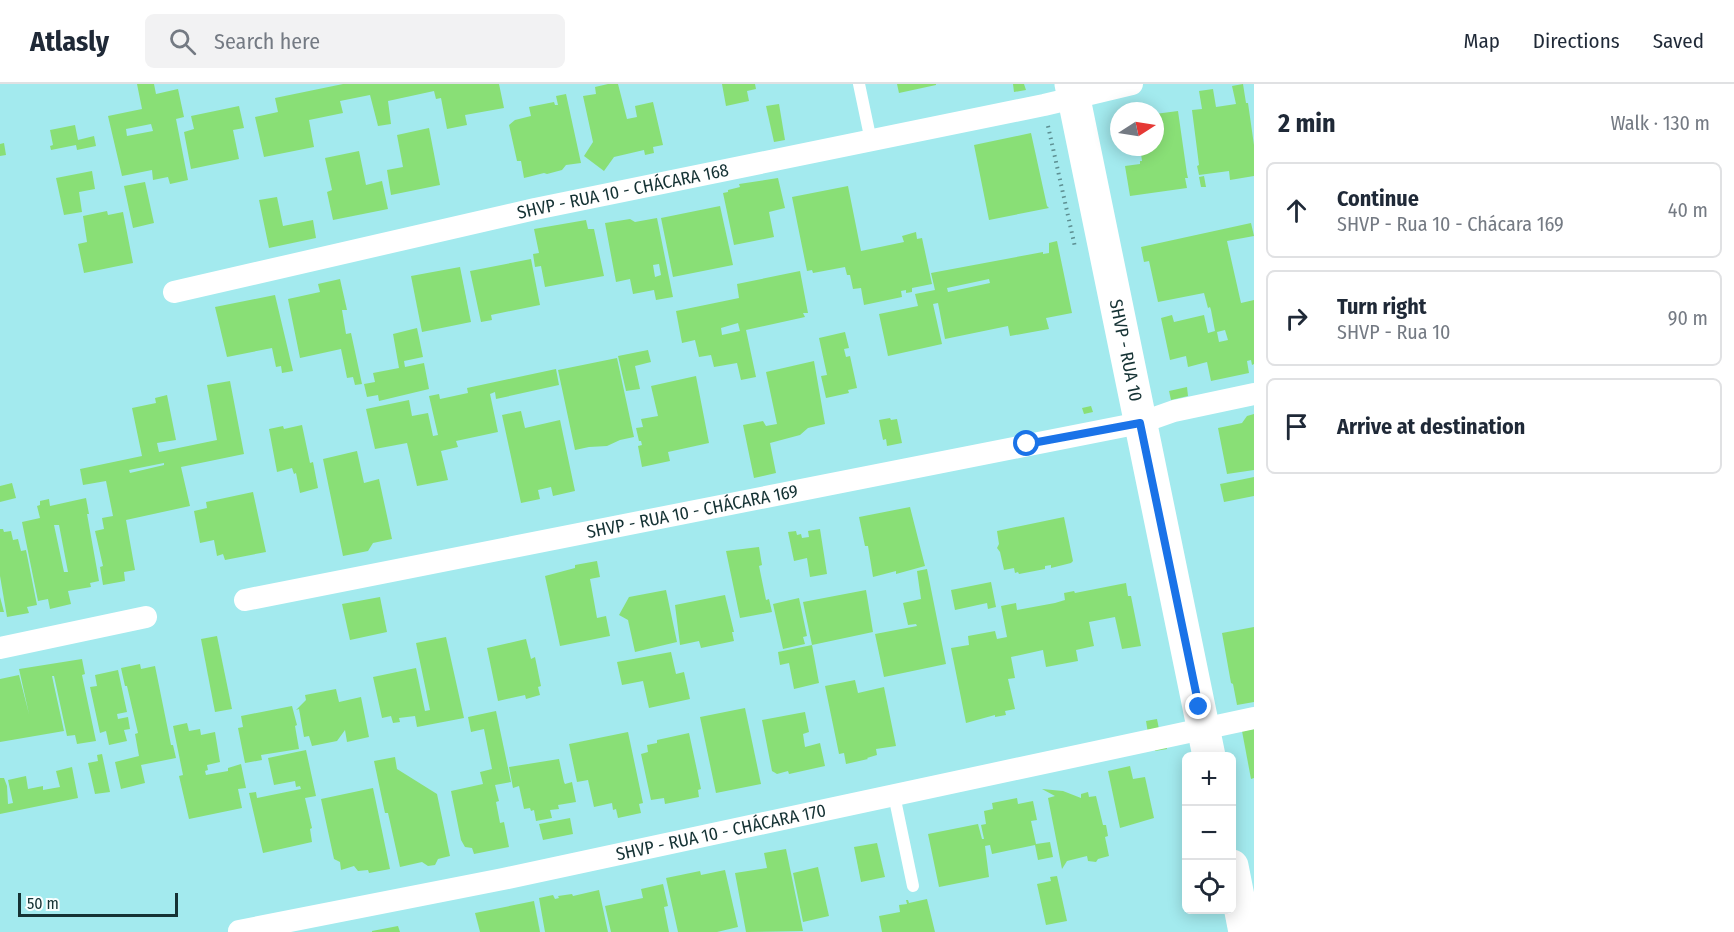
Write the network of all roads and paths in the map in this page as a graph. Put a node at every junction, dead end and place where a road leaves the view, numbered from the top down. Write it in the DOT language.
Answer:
graph roads {
  1 [pos="859,84"];
  2 [pos="1132,84"];
  3 [pos="1072,90"];
  4 [pos="871,141"];
  5 [pos="174,292"];
  6 [pos="1254,394"];
  7 [pos="1140,423"];
  8 [pos="245,600"];
  9 [pos="146,617"];
  10 [pos="0,648"];
  11 [pos="1254,718"];
  12 [pos="1206,743"];
  13 [pos="894,795"];
  14 [pos="914,886"];
  15 [pos="1236,886"];
  16 [pos="239,931"];
  17 [pos="1245,932"];
  1 -- 4 [label="lane"];
  2 -- 3 [label="street, SHVP - RUA 10 - CHÁCARA 168"];
  3 -- 4 [label="street, SHVP - RUA 10 - CHÁCARA 168"];
  3 -- 7 [label="street, SHVP - RUA 10"];
  4 -- 5 [label="street, SHVP - RUA 10 - CHÁCARA 168"];
  6 -- 7 [label="street, SHVP - RUA 10 - CHÁCARA 169"];
  7 -- 8 [label="street, SHVP - RUA 10 - CHÁCARA 169"];
  7 -- 12 [label="street, SHVP - RUA 10"];
  9 -- 10 [label="street"];
  11 -- 12 [label="street, SHVP - RUA 10 - CHÁCARA 170"];
  12 -- 13 [label="street, SHVP - RUA 10 - CHÁCARA 170"];
  13 -- 14 [label="lane"];
  13 -- 16 [label="street, SHVP - RUA 10 - CHÁCARA 170"];
  15 -- 17 [label="street"];
}
